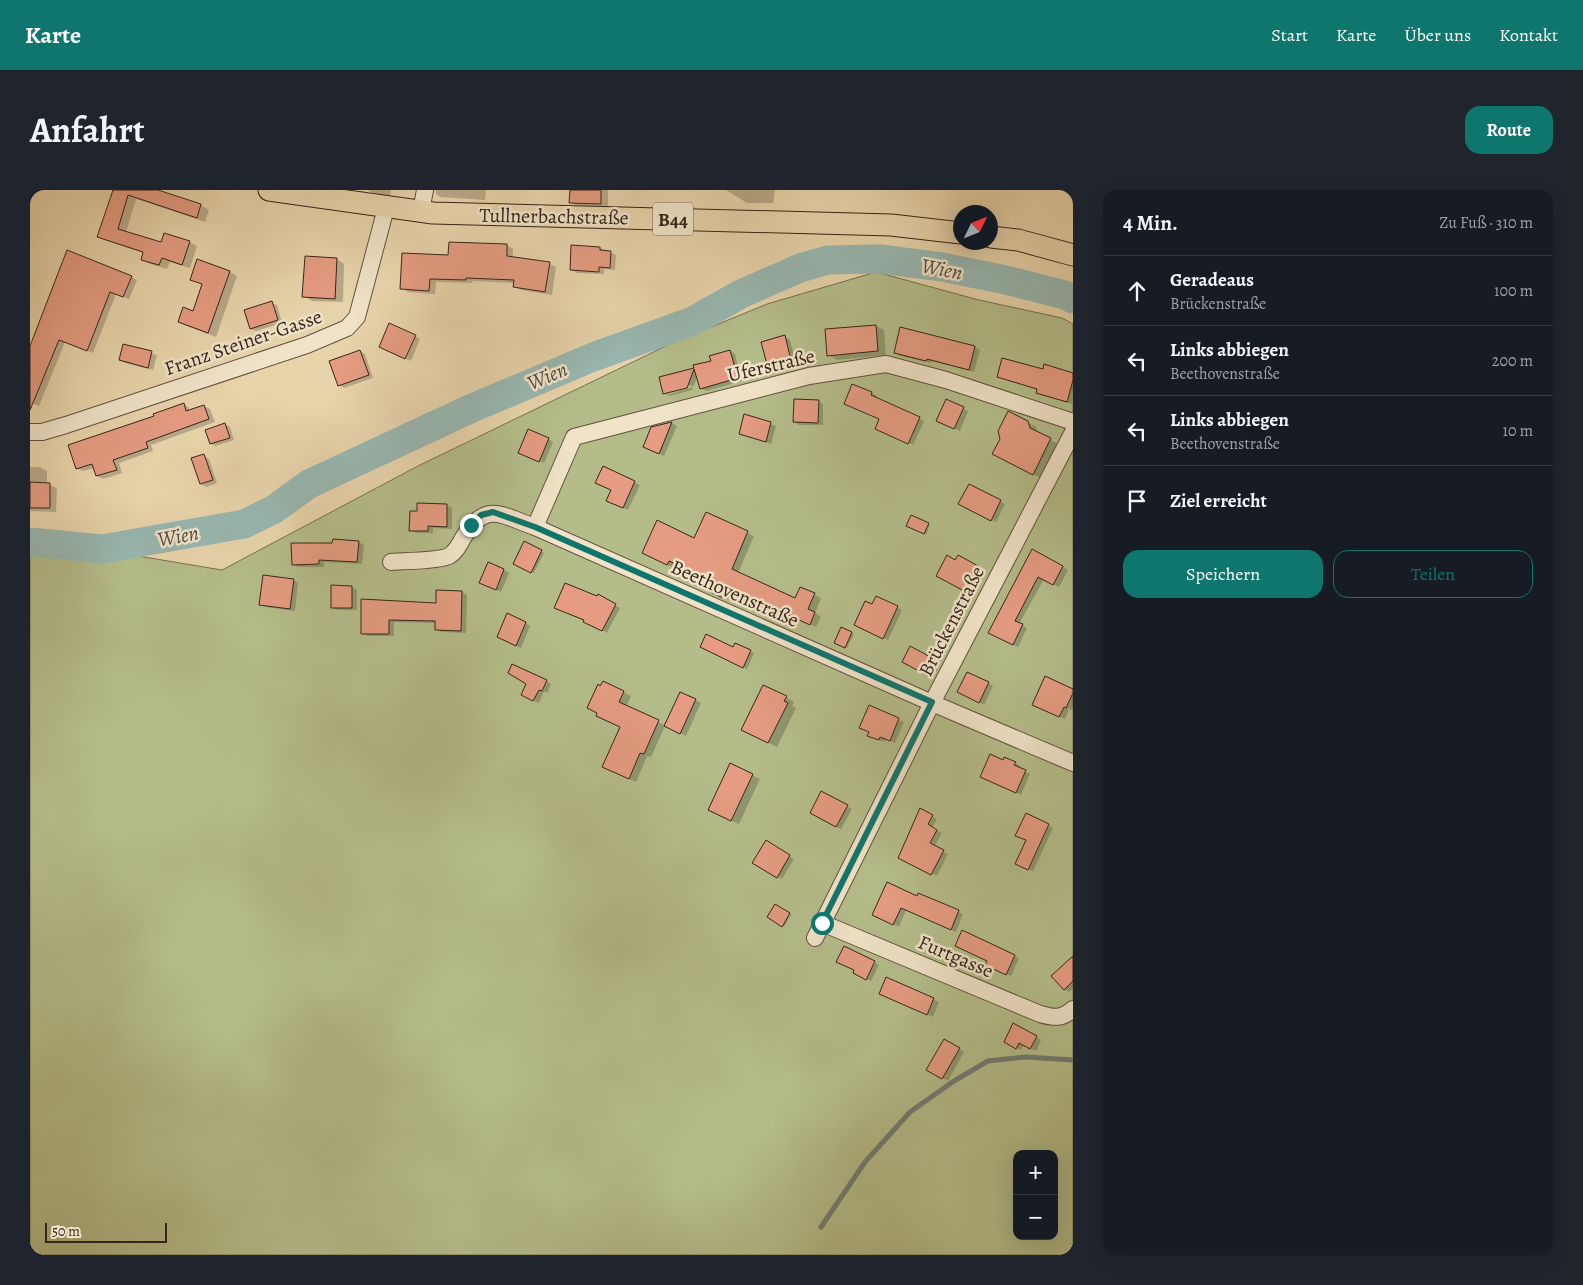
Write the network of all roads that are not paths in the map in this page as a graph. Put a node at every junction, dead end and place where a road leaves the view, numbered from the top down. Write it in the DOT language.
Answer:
graph roads {
  1 [pos="269,190"];
  2 [pos="425,190"];
  3 [pos="386,208"];
  4 [pos="421,211"];
  5 [pos="953,232"];
  6 [pos="998,238"];
  7 [pos="1073,255"];
  8 [pos="1073,422"];
  9 [pos="30,432"];
  10 [pos="1073,432"];
  11 [pos="535,527"];
  12 [pos="391,562"];
  13 [pos="932,702"];
  14 [pos="1073,763"];
  15 [pos="818,930"];
  16 [pos="1073,1009"];
  1 -- 3 [label="main road, Tullnerbachstraße / B44"];
  2 -- 4 [label="street"];
  3 -- 4 [label="main road, Tullnerbachstraße / B44"];
  3 -- 9 [label="street, Franz Steiner-Gasse"];
  4 -- 5 [label="main road, Tullnerbachstraße / B44"];
  6 -- 7 [label="main road"];
  8 -- 11 [label="street, Uferstraße"];
  10 -- 13 [label="street, Brückenstraße"];
  11 -- 12 [label="street, Beethovenstraße"];
  11 -- 13 [label="street, Beethovenstraße"];
  13 -- 14 [label="street, Beethovenstraße"];
  13 -- 15 [label="street, Brückenstraße"];
  15 -- 16 [label="street, Furtgasse"];
}
